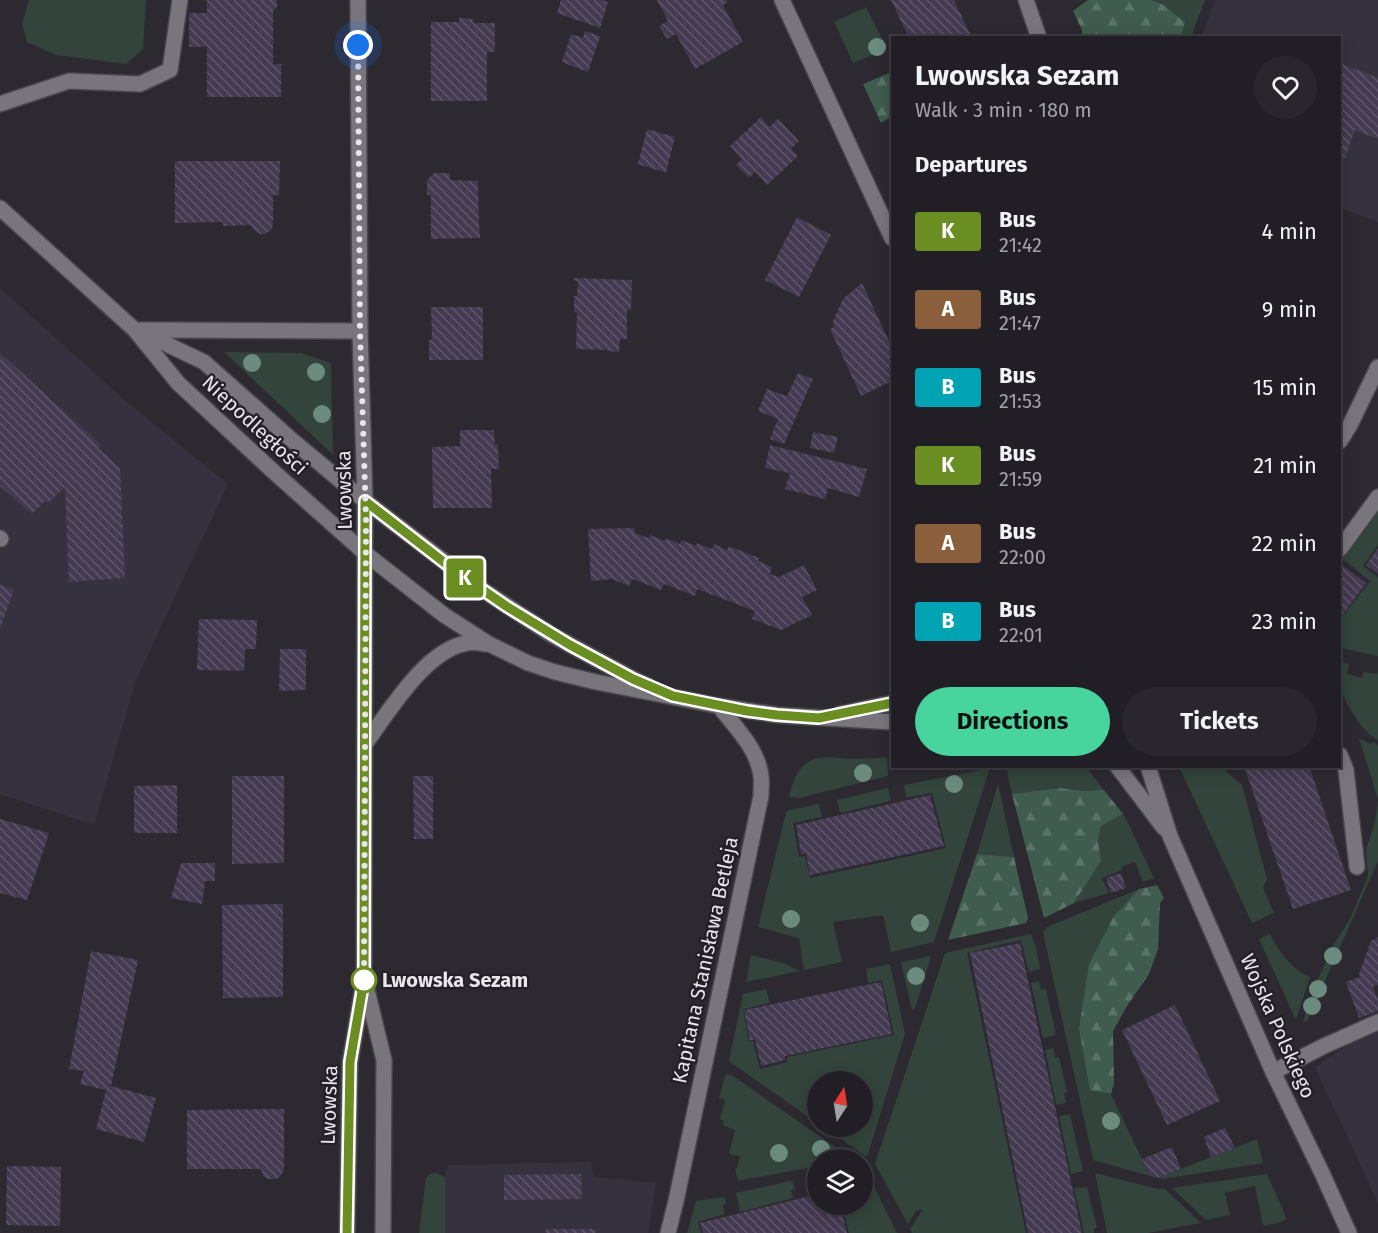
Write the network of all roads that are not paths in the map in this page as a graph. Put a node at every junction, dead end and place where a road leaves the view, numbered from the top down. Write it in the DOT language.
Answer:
graph roads {
  1 [pos="180,0"];
  2 [pos="358,0"];
  3 [pos="782,0"];
  4 [pos="1026,0"];
  5 [pos="1038,36"];
  6 [pos="0,104"];
  7 [pos="0,208"];
  8 [pos="891,236"];
  9 [pos="135,330"];
  10 [pos="360,331"];
  11 [pos="1378,367"];
  12 [pos="1341,439"];
  13 [pos="1378,497"];
  14 [pos="365,501"];
  15 [pos="1341,548"];
  16 [pos="366,554"];
  17 [pos="489,644"];
  18 [pos="673,696"];
  19 [pos="891,703"];
  20 [pos="719,706"];
  21 [pos="819,718"];
  22 [pos="891,722"];
  23 [pos="365,744"];
  24 [pos="1341,758"];
  25 [pos="1119,768"];
  26 [pos="1149,768"];
  27 [pos="1170,836"];
  28 [pos="1357,867"];
  29 [pos="364,980"];
  30 [pos="1376,1028"];
  31 [pos="1273,1072"];
  32 [pos="347,1233"];
  33 [pos="383,1233"];
  34 [pos="668,1233"];
  35 [pos="1349,1233"];
  1 -- 6 [label="main road"];
  2 -- 10 [label="main road, Lwowska"];
  3 -- 8 [label="main road"];
  4 -- 5 [label="main road"];
  7 -- 9 [label="main road, Niepodległości"];
  9 -- 10 [label="main road"];
  9 -- 14 [label="main road, Niepodległości"];
  9 -- 16 [label="main road, Niepodległości"];
  10 -- 14 [label="main road, Lwowska"];
  11 -- 12 [label="main road"];
  13 -- 15 [label="main road"];
  14 -- 16 [label="main road, Lwowska"];
  14 -- 18 [label="main road, Niepodległości"];
  16 -- 17 [label="main road, Niepodległości"];
  16 -- 23 [label="main road, Lwowska"];
  17 -- 18 [label="main road, Niepodległości"];
  17 -- 23 [label="main road"];
  18 -- 20 [label="main road, Niepodległości"];
  19 -- 21 [label="main road, Niepodległości"];
  20 -- 21 [label="main road, Niepodległości"];
  20 -- 34 [label="main road, Kapitana Stanisława Betleja"];
  21 -- 22 [label="main road, Niepodległości"];
  23 -- 29 [label="main road, Lwowska"];
  24 -- 28 [label="main road"];
  25 -- 27 [label="main road, Wojska Polskiego"];
  26 -- 27 [label="main road, Wojska Polskiego"];
  27 -- 31 [label="main road, Wojska Polskiego"];
  29 -- 32 [label="main road, Lwowska"];
  29 -- 33 [label="main road, Lwowska"];
  30 -- 31 [label="main road"];
  31 -- 35 [label="main road, Wojska Polskiego"];
}
